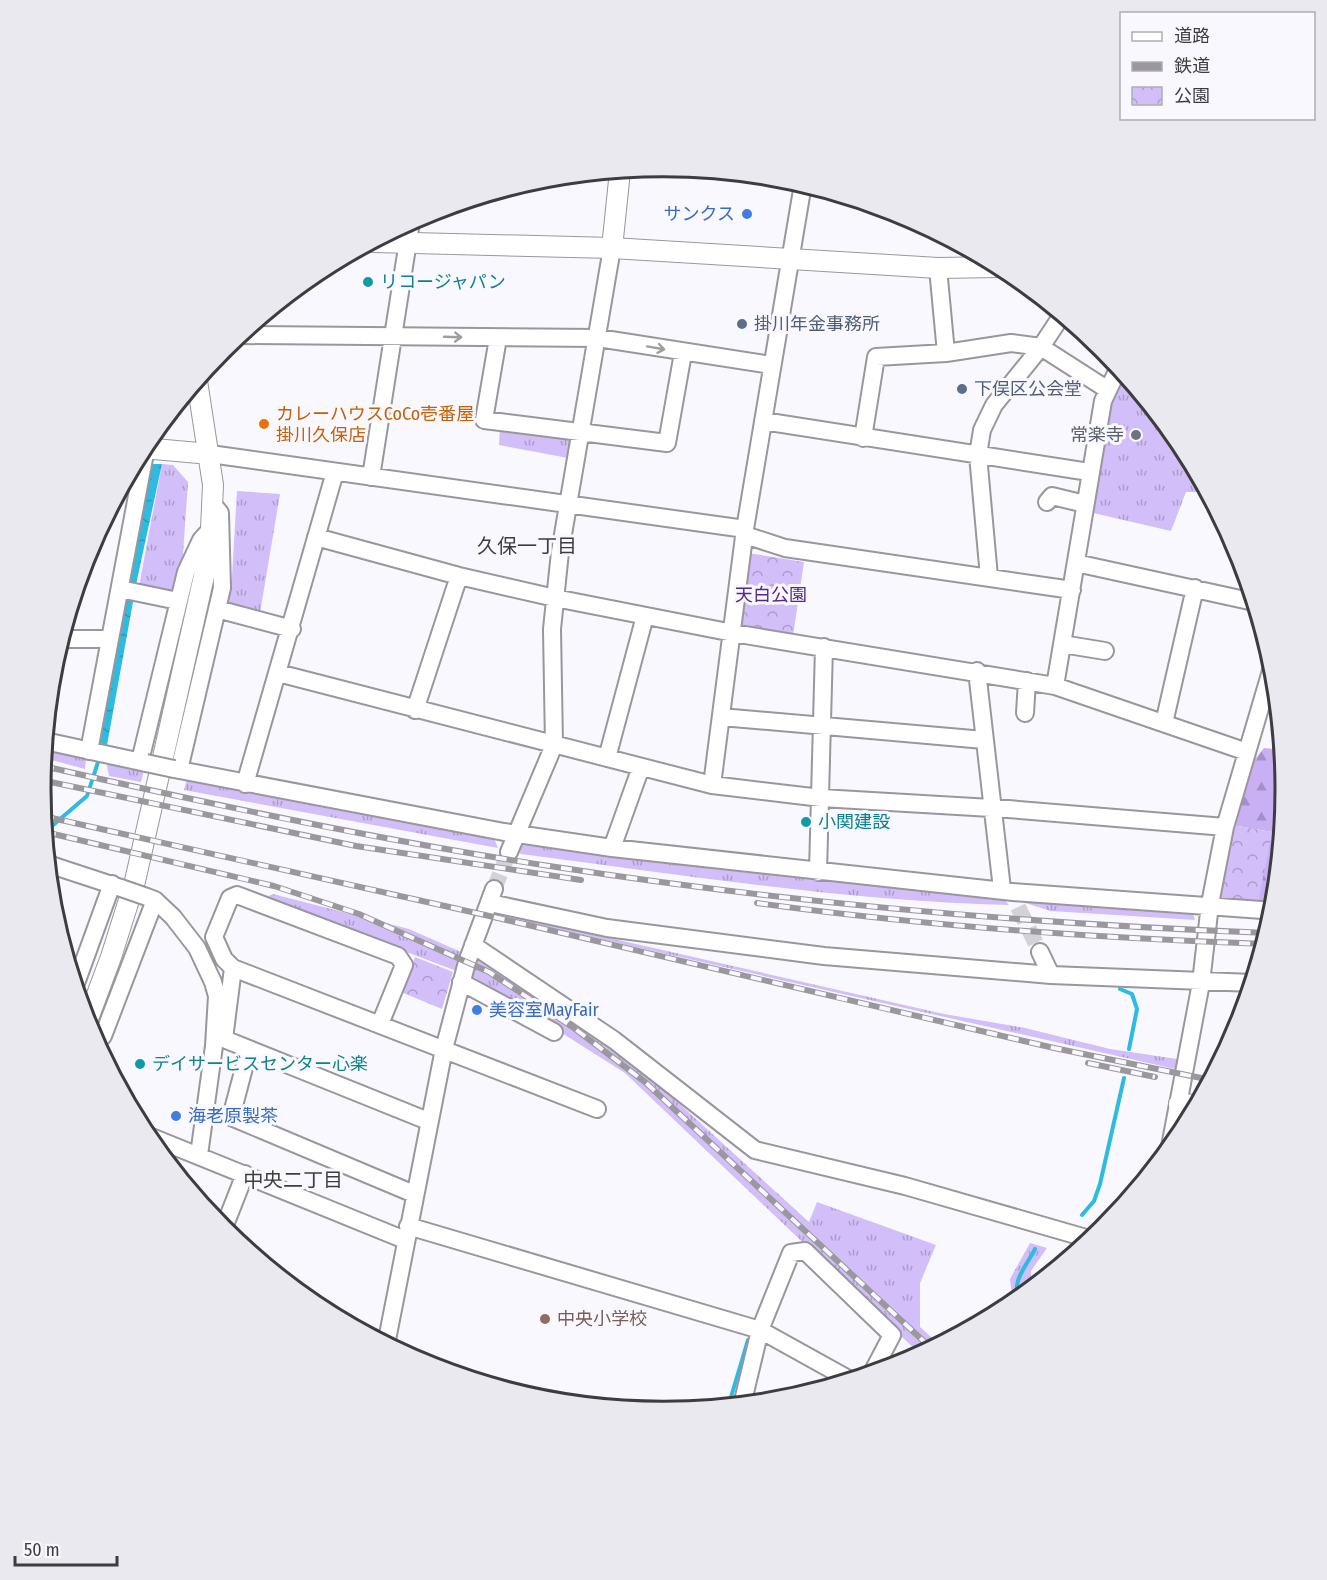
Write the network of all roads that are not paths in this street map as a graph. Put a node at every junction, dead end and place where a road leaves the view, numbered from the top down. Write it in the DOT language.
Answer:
graph roads {
  1 [pos="619,179"];
  2 [pos="801,193"];
  3 [pos="409,233"];
  4 [pos="390,242"];
  5 [pos="408,243"];
  6 [pos="612,248"];
  7 [pos="789,259"];
  8 [pos="982,267"];
  9 [pos="938,268"];
  10 [pos="1058,322"];
  11 [pos="254,335"];
  12 [pos="395,335"];
  13 [pos="498,338"];
  14 [pos="598,338"];
  15 [pos="1041,347"];
  16 [pos="683,353"];
  17 [pos="946,353"];
  18 [pos="771,365"];
  19 [pos="1115,376"];
  20 [pos="1108,390"];
  21 [pos="199,391"];
  22 [pos="763,421"];
  23 [pos="581,432"];
  24 [pos="863,438"];
  25 [pos="155,449"];
  26 [pos="210,454"];
  27 [pos="978,455"];
  28 [pos="143,469"];
  29 [pos="335,472"];
  30 [pos="1089,472"];
  31 [pos="371,477"];
  32 [pos="1047,502"];
  33 [pos="1085,504"];
  34 [pos="213,505"];
  35 [pos="568,506"];
  36 [pos="211,529"];
  37 [pos="745,532"];
  38 [pos="316,537"];
  39 [pos="1076,563"];
  40 [pos="459,576"];
  41 [pos="988,577"];
  42 [pos="1195,588"];
  43 [pos="128,590"];
  44 [pos="1072,590"];
  45 [pos="555,598"];
  46 [pos="1245,600"];
  47 [pos="178,601"];
  48 [pos="217,609"];
  49 [pos="645,616"];
  50 [pos="292,629"];
  51 [pos="732,633"];
  52 [pos="70,639"];
  53 [pos="110,639"];
  54 [pos="1062,644"];
  55 [pos="824,647"];
  56 [pos="1105,651"];
  57 [pos="977,671"];
  58 [pos="278,673"];
  59 [pos="1028,681"];
  60 [pos="1054,686"];
  61 [pos="1267,686"];
  62 [pos="415,710"];
  63 [pos="1025,713"];
  64 [pos="721,717"];
  65 [pos="1164,723"];
  66 [pos="822,726"];
  67 [pos="984,741"];
  68 [pos="53,743"];
  69 [pos="554,745"];
  70 [pos="1247,752"];
  71 [pos="97,753"];
  72 [pos="607,758"];
  73 [pos="143,762"];
  74 [pos="641,767"];
  75 [pos="177,769"];
  76 [pos="245,784"];
  77 [pos="712,785"];
  78 [pos="821,798"];
  79 [pos="1000,808"];
  80 [pos="1225,827"];
  81 [pos="516,834"];
  82 [pos="612,848"];
  83 [pos="509,852"];
  84 [pos="56,866"];
  85 [pos="818,872"];
  86 [pos="116,886"];
  87 [pos="1011,896"];
  88 [pos="151,898"];
  89 [pos="1210,904"];
  90 [pos="1264,910"];
  91 [pos="473,945"];
  92 [pos="1040,952"];
  93 [pos="233,968"];
  94 [pos="80,974"];
  95 [pos="1051,975"];
  96 [pos="461,982"];
  97 [pos="1201,983"];
  98 [pos="1244,983"];
  99 [pos="92,1008"];
  100 [pos="380,1024"];
  101 [pos="554,1032"];
  102 [pos="103,1036"];
  103 [pos="249,1049"];
  104 [pos="444,1049"];
  105 [pos="1189,1104"];
  106 [pos="597,1109"];
  107 [pos="428,1121"];
  108 [pos="162,1141"];
  109 [pos="199,1155"];
  110 [pos="245,1174"];
  111 [pos="414,1194"];
  112 [pos="227,1220"];
  113 [pos="406,1233"];
  114 [pos="1082,1237"];
  115 [pos="760,1330"];
  116 [pos="387,1336"];
  117 [pos="878,1363"];
  118 [pos="842,1376"];
  119 [pos="744,1397"];
  1 -- 6 [label="street"];
  2 -- 7 [label="street"];
  3 -- 5 [label="street"];
  4 -- 5 [label="street"];
  5 -- 6 [label="street"];
  5 -- 12 [label="street"];
  6 -- 7 [label="street"];
  6 -- 14 [label="street"];
  7 -- 9 [label="street"];
  7 -- 18 [label="street"];
  8 -- 9 [label="street"];
  9 -- 17 [label="street"];
  10 -- 15 [label="street"];
  11 -- 12 [label="street"];
  12 -- 13 [label="street, one-way"];
  12 -- 31 [label="street"];
  13 -- 14 [label="street"];
  13 -- 23 [label="street"];
  14 -- 16 [label="street, one-way"];
  14 -- 23 [label="street"];
  15 -- 17 [label="street"];
  15 -- 20 [label="street"];
  15 -- 27 [label="street"];
  16 -- 18 [label="street"];
  16 -- 23 [label="street"];
  17 -- 24 [label="street"];
  18 -- 22 [label="street"];
  19 -- 20 [label="street"];
  20 -- 30 [label="street"];
  21 -- 26 [label="street"];
  22 -- 24 [label="street"];
  22 -- 37 [label="street"];
  23 -- 35 [label="street"];
  24 -- 27 [label="street"];
  25 -- 26 [label="street"];
  26 -- 29 [label="street"];
  26 -- 34 [label="street"];
  27 -- 30 [label="street"];
  27 -- 41 [label="street"];
  28 -- 43 [label="street"];
  29 -- 31 [label="street"];
  29 -- 38 [label="street"];
  30 -- 33 [label="street"];
  31 -- 35 [label="street"];
  32 -- 33 [label="street"];
  33 -- 39 [label="street"];
  34 -- 36 [label="street"];
  34 -- 48 [label="street"];
  35 -- 37 [label="street"];
  35 -- 45 [label="street"];
  36 -- 47 [label="street"];
  36 -- 99 [label="street"];
  37 -- 41 [label="street"];
  37 -- 51 [label="street"];
  38 -- 40 [label="street"];
  38 -- 50 [label="street"];
  39 -- 42 [label="street"];
  39 -- 44 [label="street"];
  40 -- 45 [label="street"];
  40 -- 62 [label="street"];
  41 -- 44 [label="street"];
  42 -- 46 [label="street"];
  42 -- 65 [label="street"];
  43 -- 47 [label="street"];
  43 -- 53 [label="street"];
  44 -- 54 [label="street"];
  45 -- 49 [label="street"];
  45 -- 69 [label="street"];
  47 -- 73 [label="street"];
  48 -- 50 [label="street"];
  48 -- 75 [label="street"];
  49 -- 51 [label="street"];
  49 -- 72 [label="street"];
  50 -- 58 [label="street"];
  51 -- 55 [label="street"];
  51 -- 64 [label="street"];
  52 -- 53 [label="street"];
  53 -- 71 [label="street"];
  54 -- 56 [label="street"];
  54 -- 60 [label="street"];
  55 -- 57 [label="street"];
  55 -- 66 [label="street"];
  57 -- 59 [label="street"];
  57 -- 67 [label="street"];
  58 -- 62 [label="street"];
  58 -- 76 [label="street"];
  59 -- 60 [label="street"];
  59 -- 63 [label="street"];
  60 -- 65 [label="street"];
  61 -- 70 [label="street"];
  62 -- 69 [label="street"];
  64 -- 66 [label="street"];
  64 -- 77 [label="street"];
  65 -- 70 [label="street"];
  66 -- 67 [label="street"];
  66 -- 78 [label="street"];
  67 -- 79 [label="street"];
  68 -- 71 [label="street"];
  69 -- 72 [label="street"];
  69 -- 81 [label="street"];
  70 -- 80 [label="street"];
  71 -- 73 [label="street"];
  72 -- 74 [label="street"];
  73 -- 75 [label="street, bridge"];
  74 -- 77 [label="street"];
  74 -- 82 [label="street"];
  75 -- 76 [label="street"];
  76 -- 81 [label="street"];
  77 -- 78 [label="street"];
  78 -- 79 [label="street"];
  78 -- 85 [label="street"];
  79 -- 80 [label="street"];
  79 -- 87 [label="street"];
  80 -- 89 [label="street"];
  81 -- 82 [label="street"];
  81 -- 83 [label="street"];
  82 -- 85 [label="street"];
  84 -- 86 [label="street"];
  85 -- 87 [label="street"];
  86 -- 88 [label="street, bridge"];
  86 -- 94 [label="street"];
  87 -- 89 [label="street"];
  88 -- 102 [label="street"];
  88 -- 109 [label="street"];
  89 -- 90 [label="street"];
  89 -- 97 [label="street"];
  91 -- 95 [label="street"];
  91 -- 96 [label="street"];
  91 -- 114 [label="street"];
  92 -- 95 [label="street"];
  93 -- 100 [label="street"];
  93 -- 100 [label="street"];
  93 -- 103 [label="street"];
  95 -- 97 [label="street"];
  96 -- 101 [label="street"];
  96 -- 104 [label="street"];
  97 -- 98 [label="street"];
  97 -- 105 [label="street"];
  100 -- 104 [label="street"];
  103 -- 107 [label="street"];
  103 -- 111 [label="street"];
  104 -- 106 [label="street"];
  104 -- 107 [label="street"];
  107 -- 111 [label="street"];
  108 -- 109 [label="street"];
  109 -- 110 [label="street"];
  110 -- 112 [label="street"];
  110 -- 113 [label="street"];
  111 -- 113 [label="street"];
  113 -- 115 [label="street"];
  113 -- 116 [label="street"];
  115 -- 117 [label="street"];
  115 -- 118 [label="street"];
  115 -- 119 [label="street"];
}
